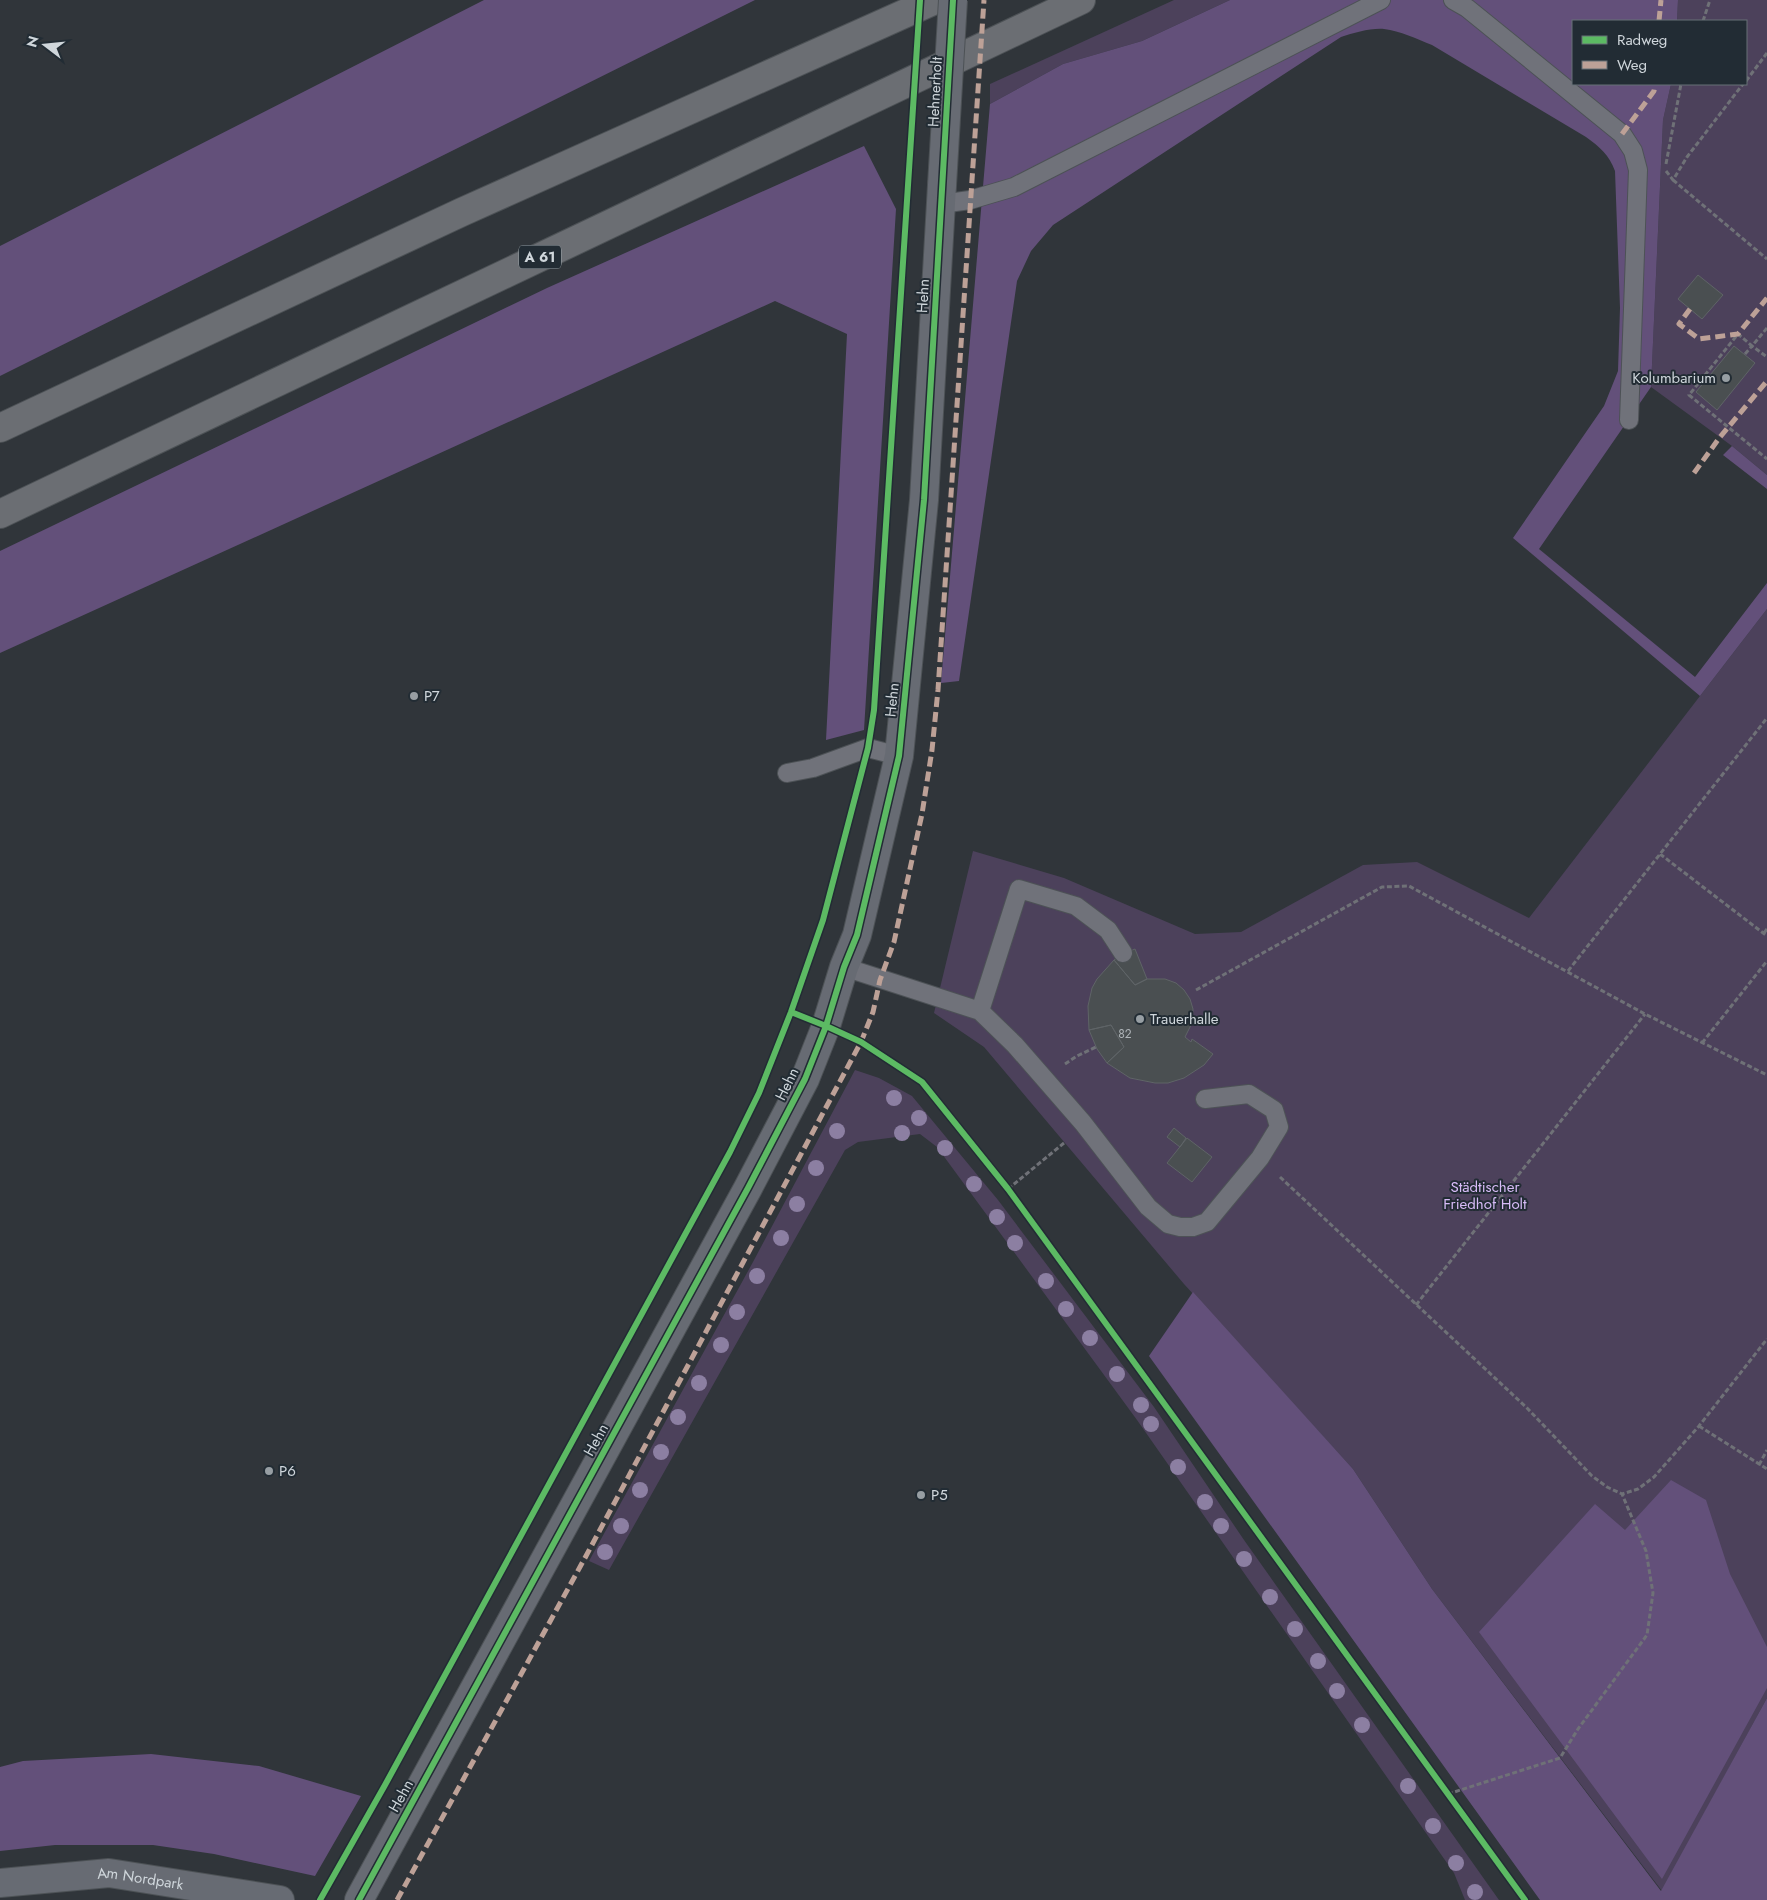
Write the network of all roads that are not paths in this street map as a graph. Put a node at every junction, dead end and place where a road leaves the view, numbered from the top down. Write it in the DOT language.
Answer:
graph roads {
  1 [pos="935,0"];
  2 [pos="953,0"];
  3 [pos="1081,0"];
  4 [pos="1381,0"];
  5 [pos="1454,0"];
  6 [pos="942,195"];
  7 [pos="1628,420"];
  8 [pos="0,428"];
  9 [pos="0,514"];
  10 [pos="899,756"];
  11 [pos="788,773"];
  12 [pos="1123,953"];
  13 [pos="844,967"];
  14 [pos="980,1011"];
  15 [pos="1205,1099"];
  16 [pos="0,1882"];
  17 [pos="280,1900"];
  18 [pos="359,1900"];
  1 -- 8 [label="highway"];
  2 -- 6 [label="street, Hehnerholt, bridge"];
  3 -- 9 [label="highway, A 61"];
  4 -- 6 [label="lane"];
  5 -- 7 [label="lane"];
  6 -- 10 [label="street, Hehn"];
  10 -- 11 [label="lane"];
  10 -- 13 [label="street, Hehn"];
  12 -- 14 [label="lane"];
  13 -- 14 [label="lane"];
  13 -- 18 [label="street, Hehn"];
  14 -- 15 [label="lane"];
  16 -- 17 [label="street, Am Nordpark"];
}
